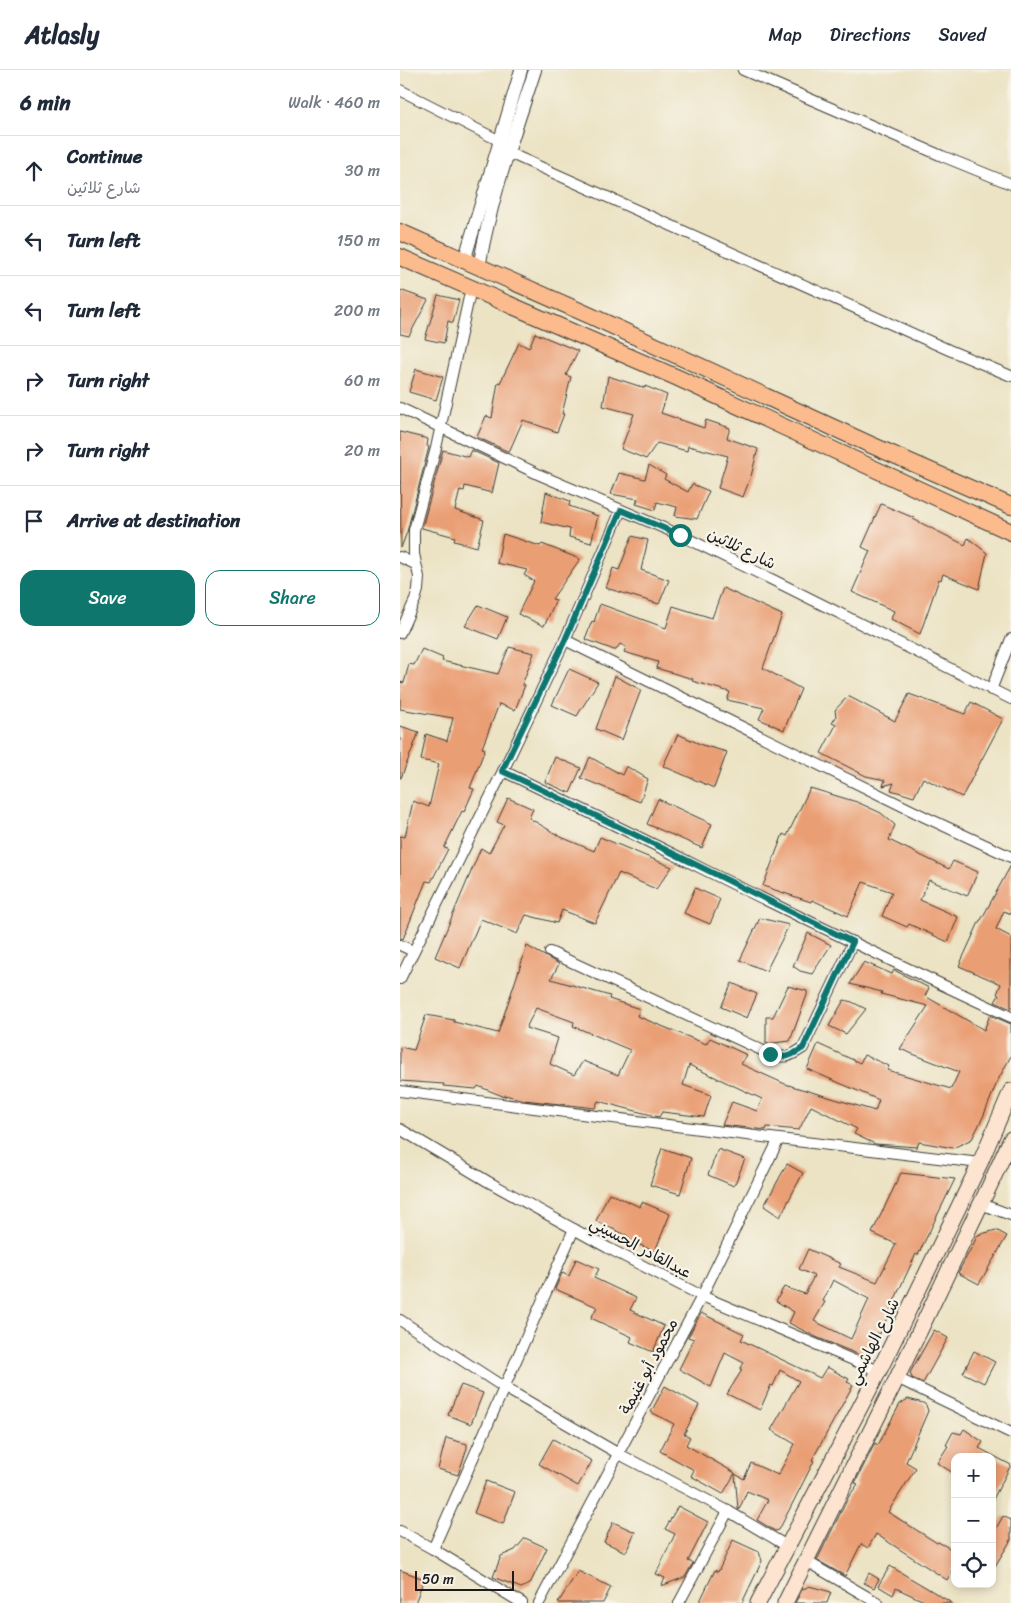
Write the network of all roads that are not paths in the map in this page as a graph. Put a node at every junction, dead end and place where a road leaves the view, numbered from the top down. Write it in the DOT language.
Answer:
graph roads {
  1 [pos="521,70"];
  2 [pos="535,70"];
  3 [pos="742,70"];
  4 [pos="400,90"];
  5 [pos="500,141"];
  6 [pos="509,153"];
  7 [pos="1011,184"];
  8 [pos="400,232"];
  9 [pos="400,257"];
  10 [pos="472,264"];
  11 [pos="471,288"];
  12 [pos="686,361"];
  13 [pos="1011,376"];
  14 [pos="678,378"];
  15 [pos="400,408"];
  16 [pos="441,427"];
  17 [pos="1011,506"];
  18 [pos="621,510"];
  19 [pos="1011,532"];
  20 [pos="400,557"];
  21 [pos="415,564"];
  22 [pos="400,632"];
  23 [pos="1011,639"];
  24 [pos="565,640"];
  25 [pos="991,690"];
  26 [pos="1011,699"];
  27 [pos="502,771"];
  28 [pos="1011,857"];
  29 [pos="853,942"];
  30 [pos="400,945"];
  31 [pos="413,951"];
  32 [pos="550,952"];
  33 [pos="400,979"];
  34 [pos="1011,1017"];
  35 [pos="400,1091"];
  36 [pos="1011,1091"];
  37 [pos="400,1129"];
  38 [pos="1011,1138"];
  39 [pos="779,1139"];
  40 [pos="980,1163"];
  41 [pos="1005,1166"];
  42 [pos="981,1204"];
  43 [pos="1011,1215"];
  44 [pos="574,1229"];
  45 [pos="702,1296"];
  46 [pos="400,1320"];
  47 [pos="879,1370"];
  48 [pos="897,1378"];
  49 [pos="505,1388"];
  50 [pos="1011,1433"];
  51 [pos="619,1454"];
  52 [pos="728,1511"];
  53 [pos="400,1531"];
  54 [pos="787,1546"];
  55 [pos="433,1549"];
  56 [pos="806,1561"];
  57 [pos="522,1603"];
  58 [pos="539,1603"];
  59 [pos="679,1603"];
  60 [pos="758,1603"];
  61 [pos="785,1603"];
  62 [pos="878,1603"];
  1 -- 5 [label="street"];
  2 -- 6 [label="street"];
  3 -- 7 [label="street"];
  4 -- 5 [label="street"];
  5 -- 10 [label="street"];
  6 -- 10 [label="street"];
  6 -- 13 [label="street"];
  8 -- 10 [label="main road"];
  9 -- 11 [label="main road"];
  10 -- 12 [label="main road"];
  11 -- 14 [label="main road"];
  11 -- 16 [label="street"];
  12 -- 14 [label="main road"];
  12 -- 17 [label="main road"];
  14 -- 19 [label="main road"];
  15 -- 16 [label="street, شارع ثلاثين"];
  16 -- 18 [label="street, شارع ثلاثين"];
  16 -- 21 [label="street"];
  18 -- 24 [label="street"];
  18 -- 25 [label="street, شارع ثلاثين"];
  20 -- 21 [label="street"];
  21 -- 22 [label="street"];
  23 -- 25 [label="street"];
  24 -- 27 [label="street"];
  24 -- 28 [label="street"];
  25 -- 26 [label="street, شارع ثلاثين"];
  27 -- 29 [label="street"];
  27 -- 31 [label="street"];
  29 -- 32 [label="street"];
  29 -- 34 [label="street"];
  30 -- 31 [label="street"];
  31 -- 33 [label="street"];
  35 -- 39 [label="street"];
  36 -- 40 [label="main road, شارع الهاشمي"];
  37 -- 44 [label="street, عبدالقادر الحسيني"];
  38 -- 41 [label="main road"];
  39 -- 40 [label="street"];
  39 -- 45 [label="street, محمود أبو غنيمة"];
  40 -- 41 [label="main road"];
  40 -- 47 [label="main road, شارع الهاشمي"];
  41 -- 42 [label="main road"];
  42 -- 43 [label="street"];
  42 -- 48 [label="main road"];
  44 -- 45 [label="street, عبدالقادر الحسيني"];
  44 -- 49 [label="street"];
  45 -- 47 [label="street, عبدالقادر الحسيني"];
  45 -- 51 [label="street, محمود أبو غنيمة"];
  46 -- 49 [label="street"];
  47 -- 54 [label="main road, شارع الهاشمي"];
  48 -- 50 [label="street"];
  48 -- 56 [label="main road"];
  49 -- 51 [label="street"];
  49 -- 55 [label="street"];
  51 -- 52 [label="street"];
  51 -- 58 [label="street, محمود أبو غنيمة"];
  52 -- 54 [label="street"];
  52 -- 59 [label="street"];
  53 -- 55 [label="street"];
  54 -- 60 [label="main road, شارع الهاشمي"];
  55 -- 57 [label="street"];
  56 -- 61 [label="main road"];
  56 -- 62 [label="street"];
}
